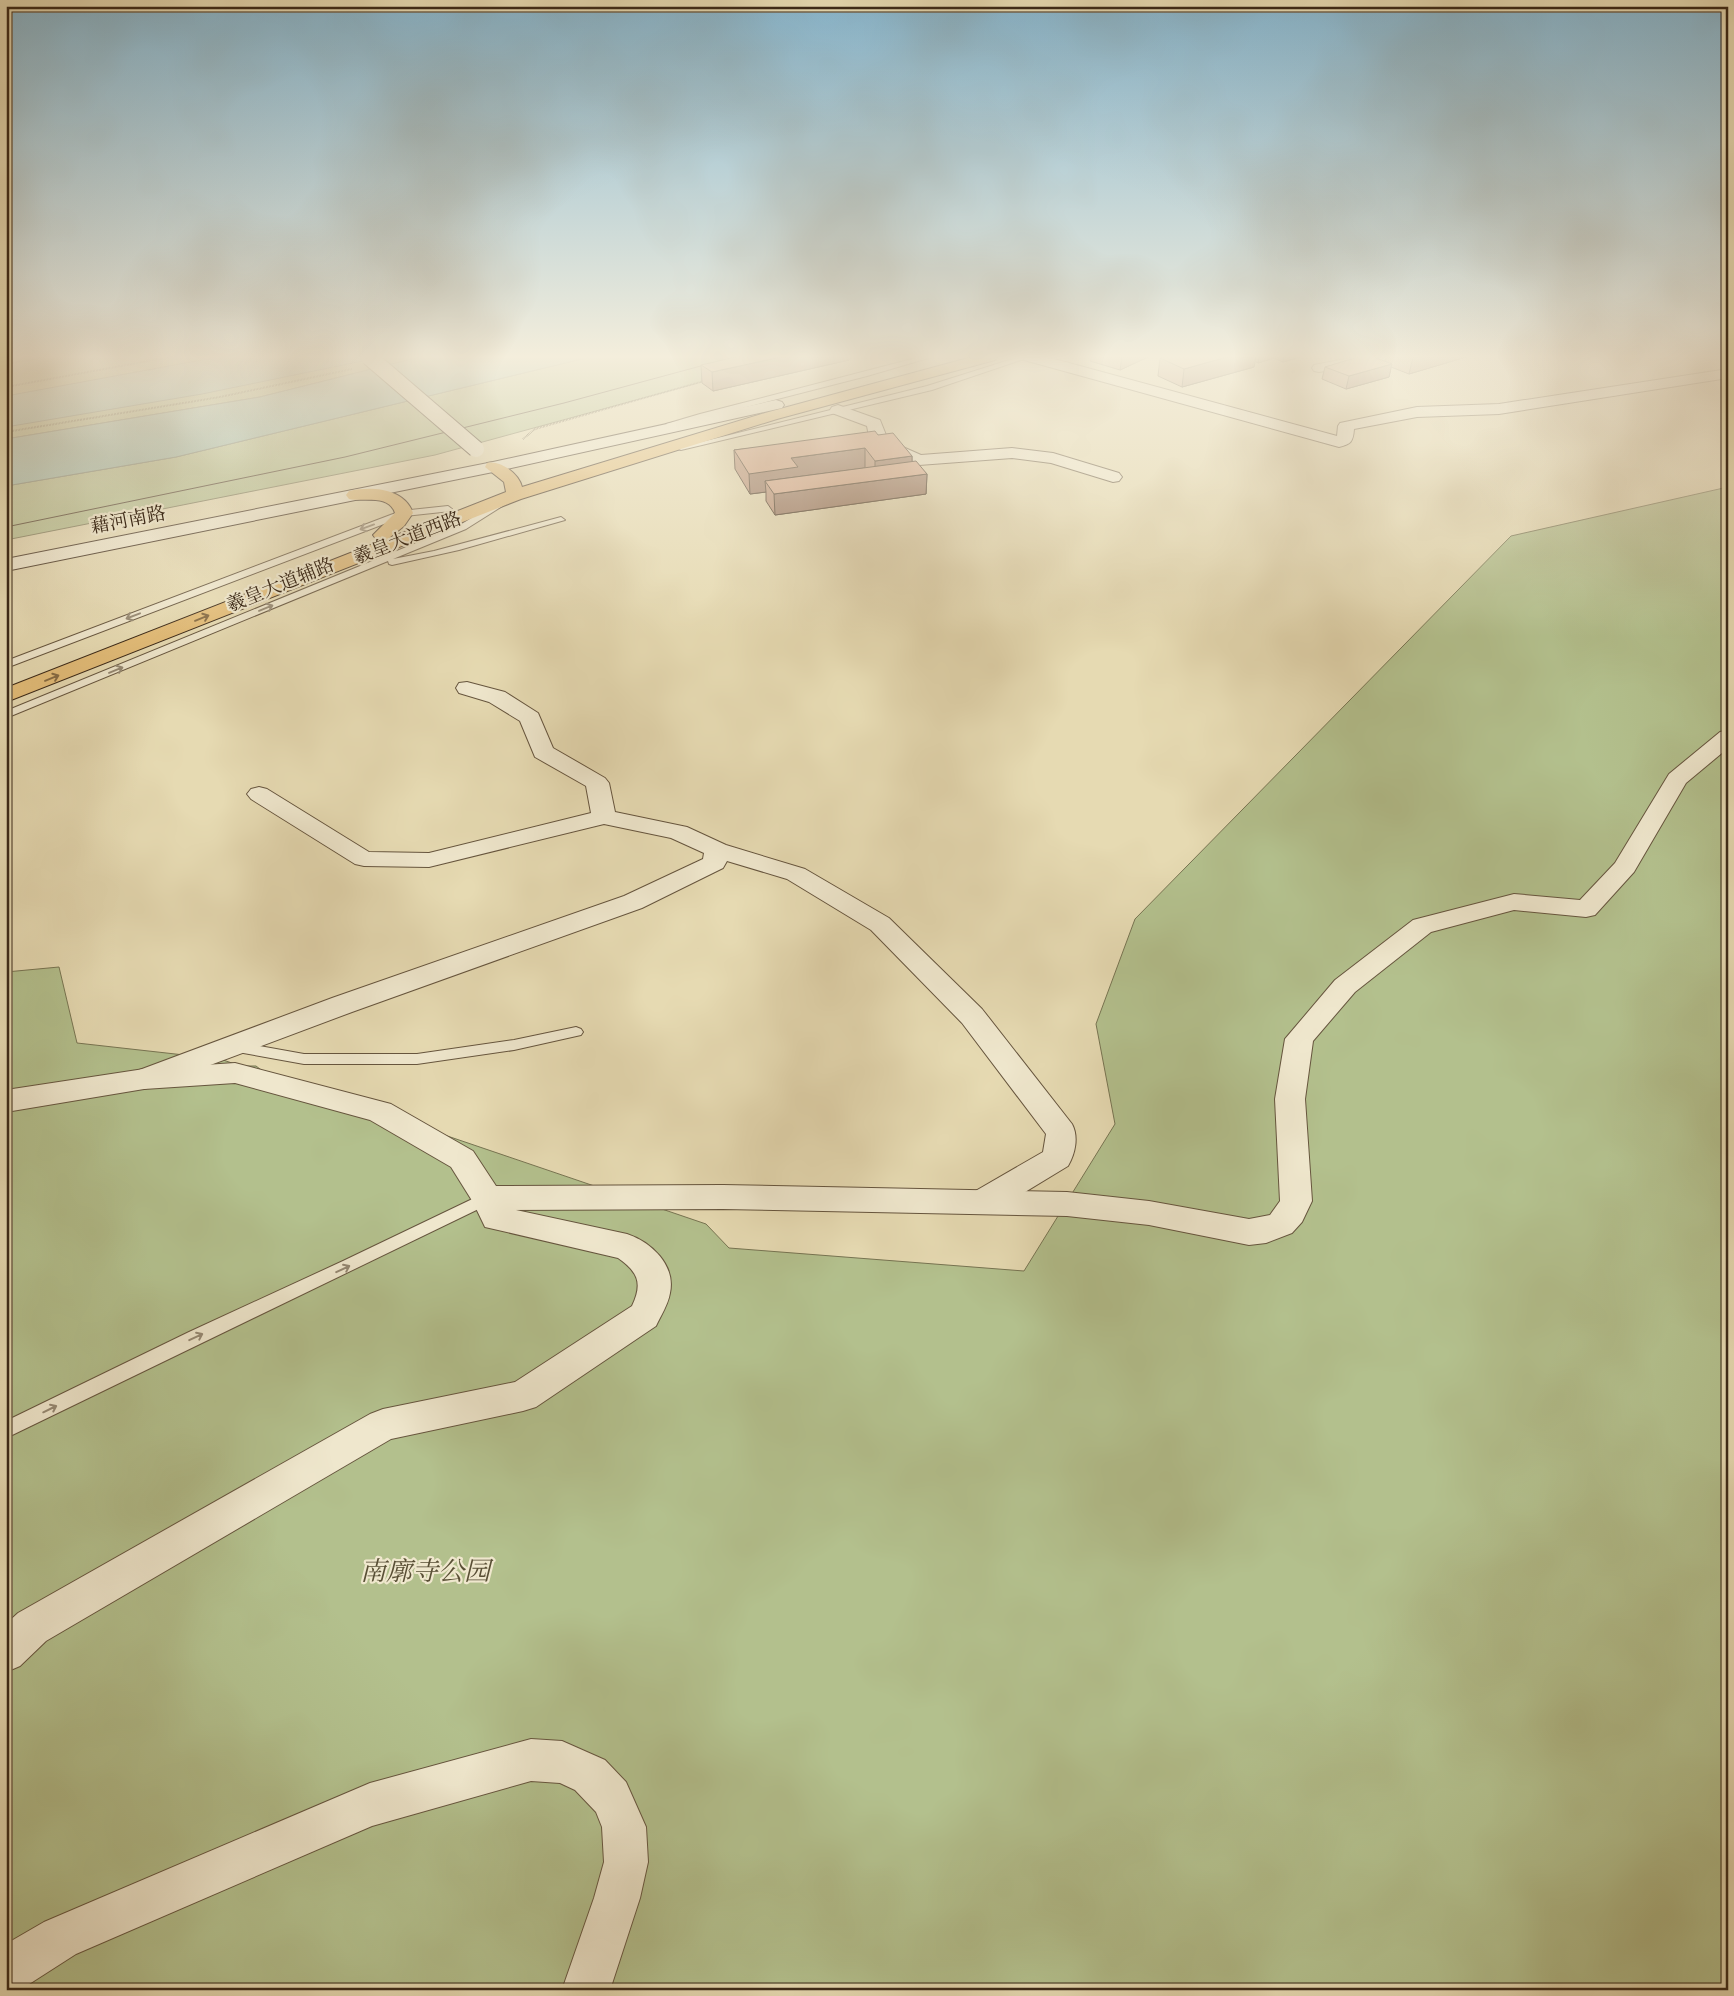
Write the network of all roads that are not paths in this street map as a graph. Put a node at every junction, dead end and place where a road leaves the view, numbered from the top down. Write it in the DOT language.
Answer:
graph roads {
  1 [pos="477,450"];
  2 [pos="572,450"];
  3 [pos="634,450"];
  4 [pos="649,450"];
  5 [pos="673,450"];
  6 [pos="897,450"];
  7 [pos="493,467"];
  8 [pos="1113,477"];
  9 [pos="513,488"];
  10 [pos="355,495"];
  11 [pos="448,509"];
  12 [pos="404,513"];
  13 [pos="561,520"];
  14 [pos="382,535"];
  15 [pos="355,558"];
  16 [pos="372,564"];
  17 [pos="6,565"];
  18 [pos="6,665"];
  19 [pos="6,682"];
  20 [pos="467,688"];
  21 [pos="6,696"];
  22 [pos="6,715"];
  23 [pos="1728,737"];
  24 [pos="259,794"];
  25 [pos="604,817"];
  26 [pos="717,850"];
  27 [pos="576,1032"];
  28 [pos="232,1046"];
  29 [pos="144,1079"];
  30 [pos="6,1101"];
  31 [pos="487,1198"];
  32 [pos="983,1202"];
  33 [pos="6,1430"];
  34 [pos="6,1652"];
  35 [pos="6,1971"];
  36 [pos="586,1990"];
  1 -- 7 [label="street, bridge"];
  2 -- 7 [label="street, 藉河南路"];
  3 -- 9 [label="main road, 羲皇大道西路"];
  4 -- 9 [label="main road, 羲皇大道西路"];
  5 -- 9 [label="lane, 羲皇大道辅路"];
  6 -- 8 [label="street"];
  7 -- 9 [label="main road"];
  7 -- 10 [label="street, 藉河南路"];
  9 -- 11 [label="main road, 羲皇大道西路"];
  9 -- 15 [label="main road, 羲皇大道西路"];
  9 -- 16 [label="lane, 羲皇大道辅路"];
  10 -- 12 [label="main road"];
  10 -- 17 [label="street, 藉河南路"];
  11 -- 12 [label="lane, 羲皇大道辅路"];
  11 -- 14 [label="main road, 羲皇大道西路"];
  12 -- 14 [label="main road"];
  12 -- 18 [label="lane, 羲皇大道辅路, one-way"];
  13 -- 16 [label="lane"];
  14 -- 19 [label="main road, 羲皇大道西路"];
  15 -- 16 [label="lane"];
  21 -- 15 [label="main road, 羲皇大道西路, one-way"];
  22 -- 16 [label="lane, 羲皇大道辅路, one-way"];
  20 -- 25 [label="street"];
  23 -- 32 [label="street"];
  24 -- 25 [label="street"];
  25 -- 26 [label="street"];
  26 -- 28 [label="street"];
  26 -- 32 [label="street"];
  27 -- 28 [label="lane"];
  28 -- 29 [label="street"];
  29 -- 30 [label="street"];
  29 -- 31 [label="street"];
  31 -- 32 [label="street"];
  33 -- 31 [label="lane, one-way"];
  31 -- 34 [label="street"];
  35 -- 36 [label="street"];
}
